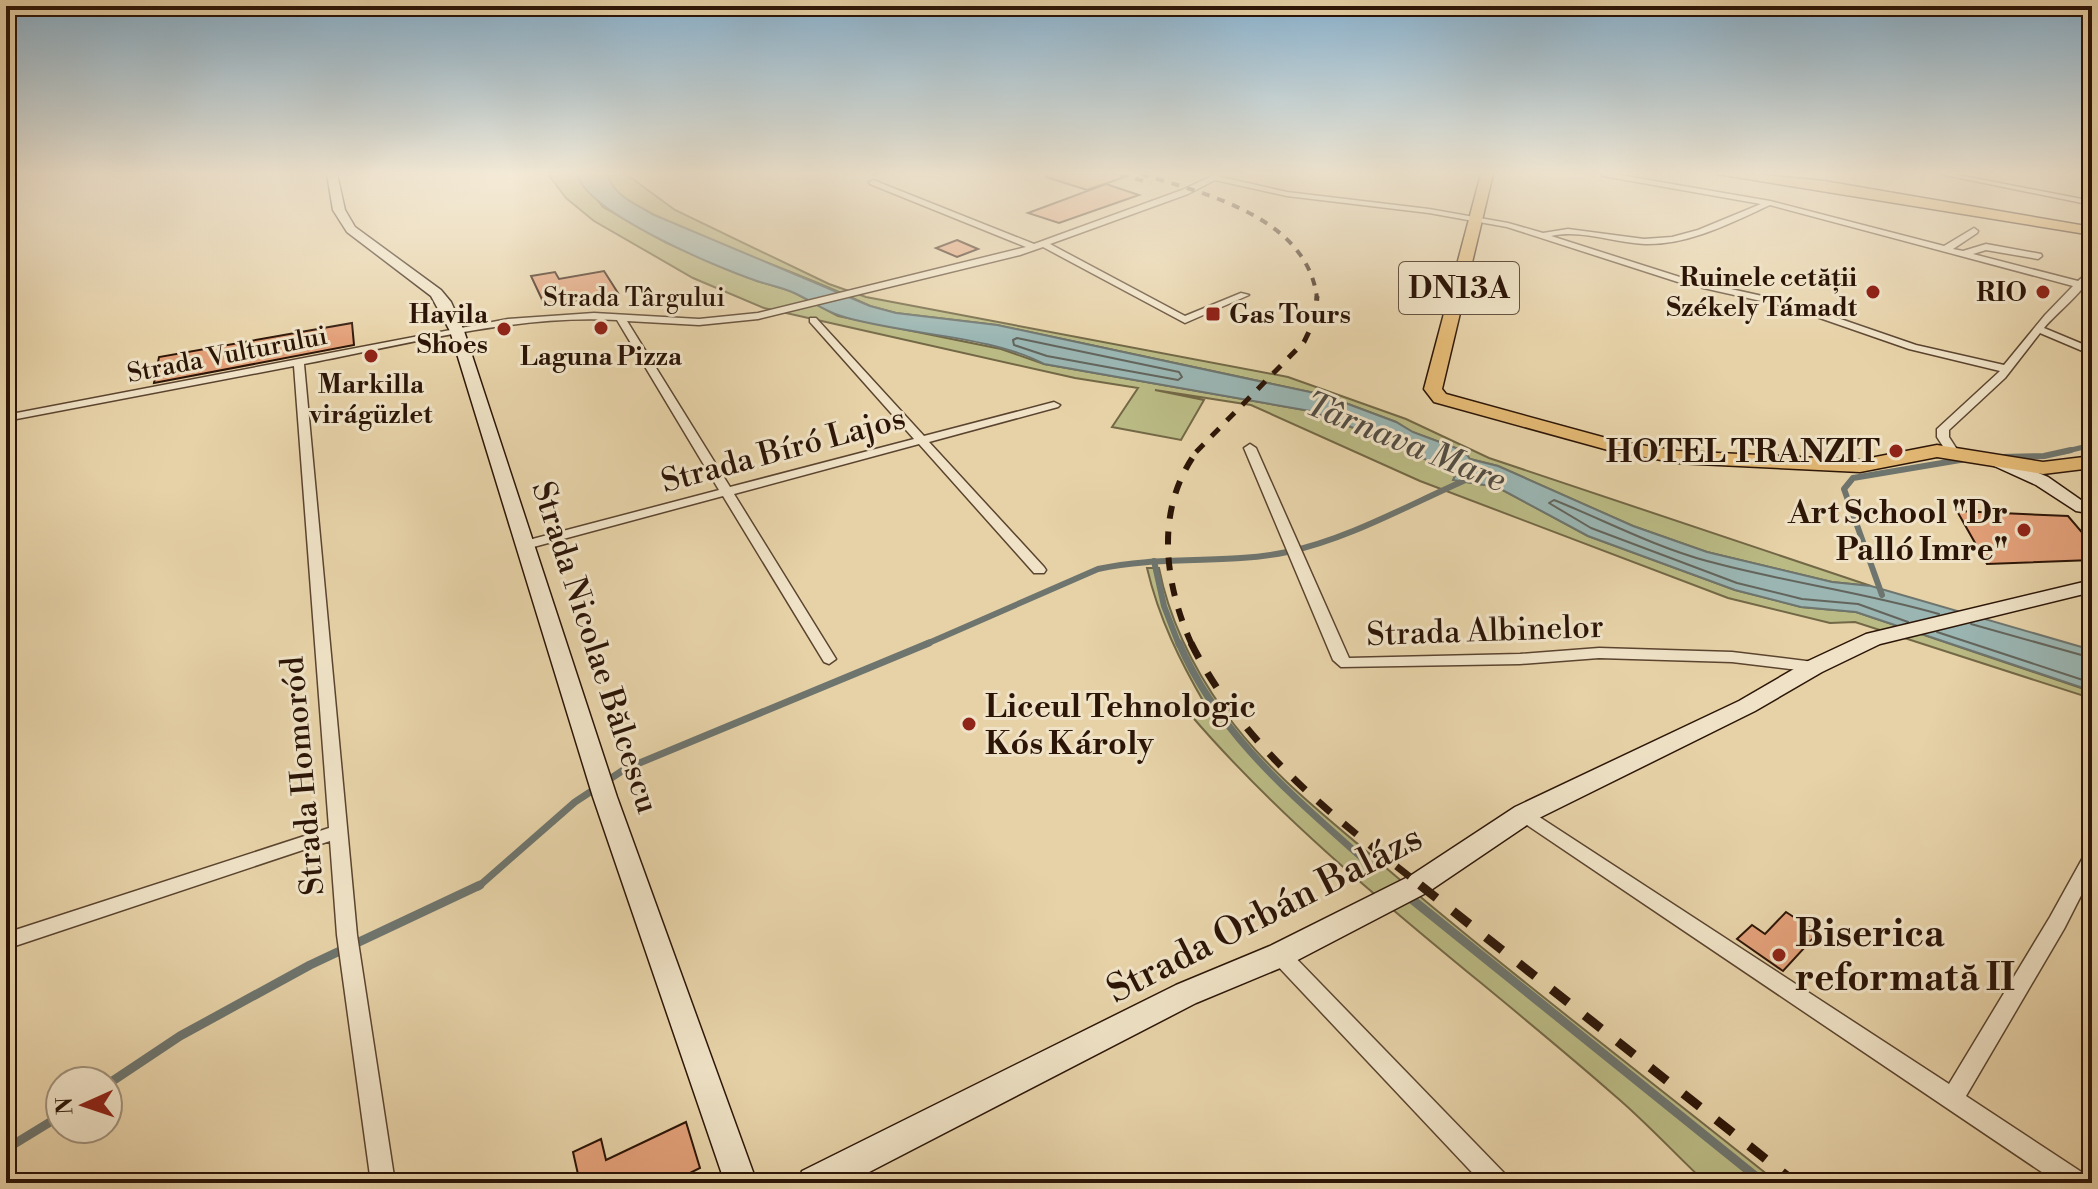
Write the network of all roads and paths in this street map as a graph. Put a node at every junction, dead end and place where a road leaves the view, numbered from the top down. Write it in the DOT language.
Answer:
graph roads {
  1 [pos="352,229"];
  2 [pos="996,229"];
  3 [pos="1081,229"];
  4 [pos="1475,229"];
  5 [pos="1524,229"];
  6 [pos="1562,229"];
  7 [pos="1566,229"];
  8 [pos="1706,229"];
  9 [pos="1871,229"];
  10 [pos="1974,231"];
  11 [pos="1546,235"];
  12 [pos="1870,237"];
  13 [pos="1039,246"];
  14 [pos="1946,249"];
  15 [pos="1963,254"];
  16 [pos="2038,256"];
  17 [pos="2092,272"];
  18 [pos="2079,287"];
  19 [pos="1244,295"];
  20 [pos="620,317"];
  21 [pos="813,320"];
  22 [pos="2038,329"];
  23 [pos="457,331"];
  24 [pos="2092,352"];
  25 [pos="299,363"];
  26 [pos="2006,369"];
  27 [pos="1054,405"];
  28 [pos="6,418"];
  29 [pos="925,440"];
  30 [pos="1250,448"];
  31 [pos="1961,453"];
  32 [pos="2092,462"];
  33 [pos="2051,475"];
  34 [pos="729,494"];
  35 [pos="2087,512"];
  36 [pos="526,545"];
  37 [pos="1039,570"];
  38 [pos="2092,586"];
  39 [pos="829,659"];
  40 [pos="1814,667"];
  41 [pos="1524,814"];
  42 [pos="340,831"];
  43 [pos="2092,857"];
  44 [pos="6,941"];
  45 [pos="1280,955"];
  46 [pos="1952,1099"];
  47 [pos="383,1183"];
  48 [pos="741,1183"];
  49 [pos="814,1183"];
  50 [pos="1498,1183"];
  51 [pos="2078,1183"];
  1 -- 23 [label="main road, Strada Nicolae Bălcescu"];
  2 -- 13 [label="street"];
  3 -- 13 [label="street, Strada Târgului"];
  4 -- 31 [label="main road, DN13A"];
  5 -- 11 [label="street"];
  6 -- 11 [label="street"];
  7 -- 8 [label="street"];
  9 -- 14 [label="street"];
  10 -- 14 [label="street"];
  11 -- 26 [label="street"];
  12 -- 18 [label="street"];
  13 -- 19 [label="street"];
  13 -- 20 [label="street, Strada Târgului"];
  14 -- 15 [label="street"];
  15 -- 16 [label="street"];
  15 -- 18 [label="street"];
  17 -- 18 [label="street"];
  18 -- 22 [label="street"];
  20 -- 23 [label="street, Strada Târgului"];
  20 -- 34 [label="street"];
  21 -- 29 [label="street"];
  22 -- 24 [label="street"];
  22 -- 26 [label="street"];
  23 -- 25 [label="street, Strada Vulturului"];
  23 -- 36 [label="main road, Strada Nicolae Bălcescu"];
  25 -- 28 [label="street, Strada Vulturului"];
  25 -- 42 [label="street, Strada Homoród"];
  26 -- 31 [label="street"];
  27 -- 29 [label="street, Strada Bíró Lajos"];
  29 -- 34 [label="street, Strada Bíró Lajos"];
  29 -- 37 [label="street"];
  30 -- 40 [label="street, Strada Albinelor"];
  31 -- 33 [label="main road, DN13A"];
  32 -- 33 [label="main road, DN13A"];
  33 -- 35 [label="main road"];
  34 -- 36 [label="street, Strada Bíró Lajos"];
  34 -- 39 [label="street"];
  36 -- 48 [label="main road, Strada Nicolae Bălcescu"];
  38 -- 40 [label="main road, Strada Orbán Balázs"];
  40 -- 41 [label="main road, Strada Orbán Balázs"];
  41 -- 45 [label="main road, Strada Orbán Balázs"];
  41 -- 46 [label="street"];
  42 -- 44 [label="street"];
  42 -- 47 [label="street, Strada Homoród"];
  43 -- 46 [label="street"];
  45 -- 49 [label="main road, Strada Orbán Balázs"];
  45 -- 50 [label="street"];
  46 -- 51 [label="street"];
}
